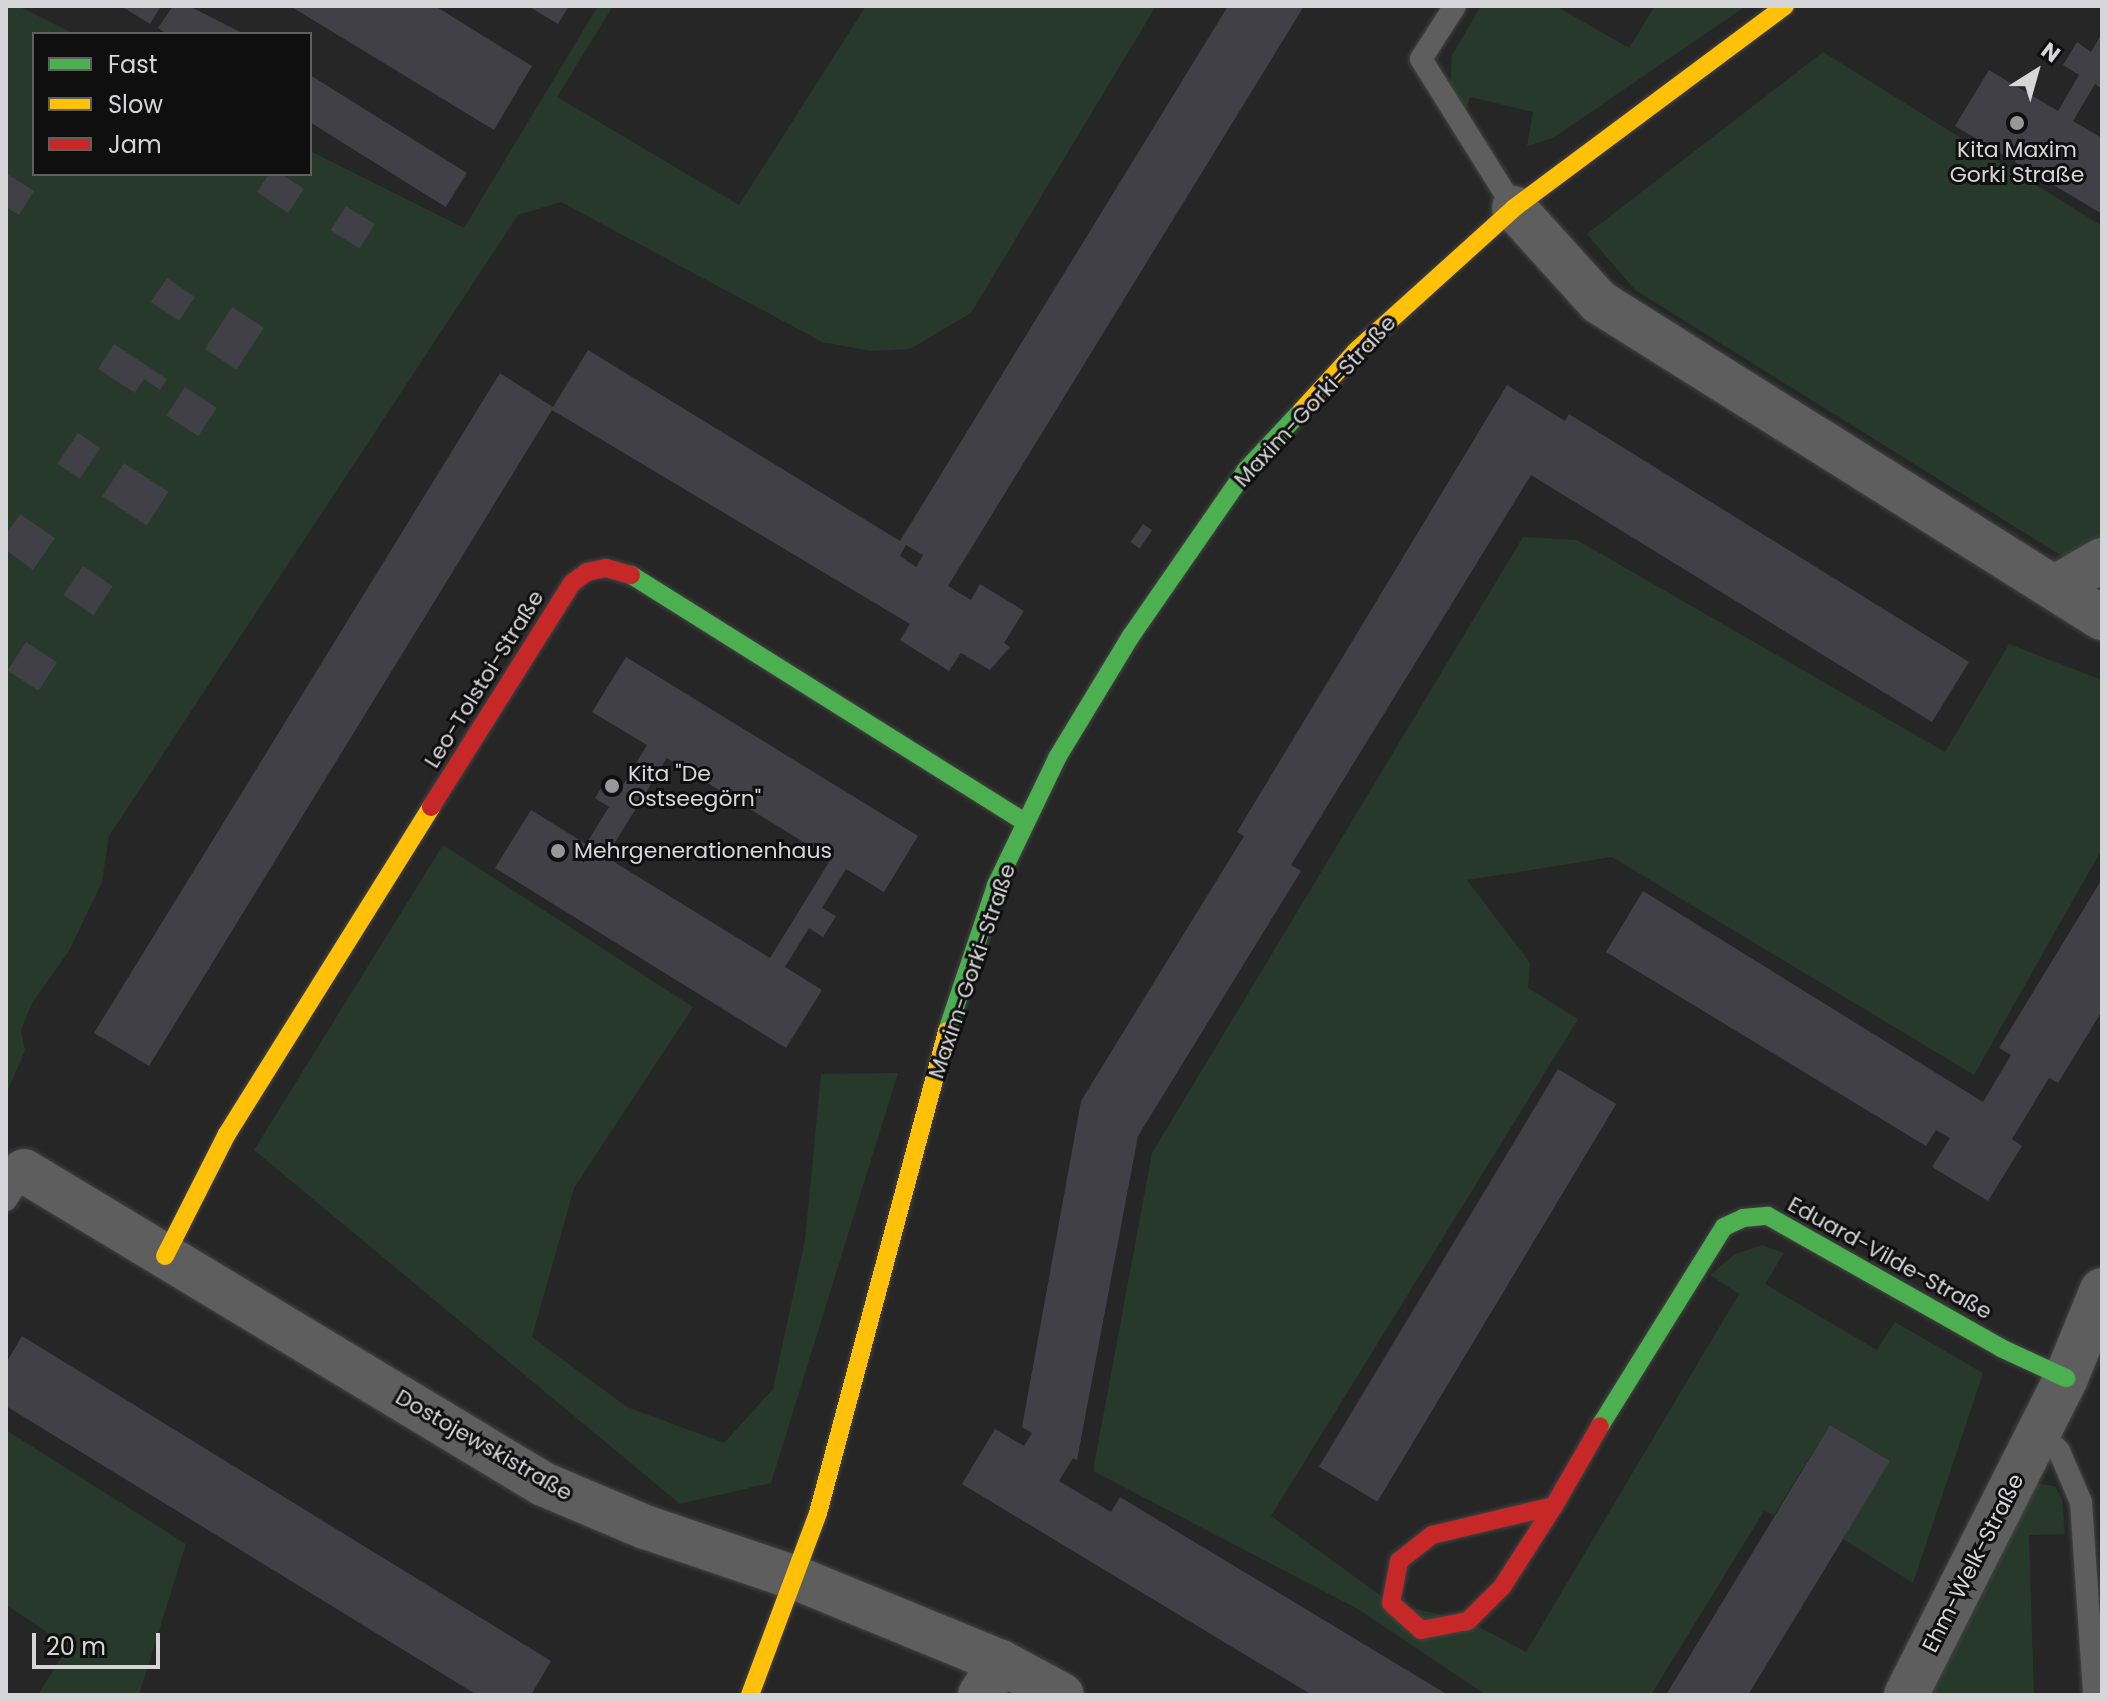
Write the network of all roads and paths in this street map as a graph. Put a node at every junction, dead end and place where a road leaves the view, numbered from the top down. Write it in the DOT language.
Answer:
graph roads {
  1 [pos="1455,6"];
  2 [pos="1785,6"];
  3 [pos="1514,208"];
  4 [pos="2102,560"];
  5 [pos="2057,586"];
  6 [pos="2102,618"];
  7 [pos="1026,823"];
  8 [pos="15,1185"];
  9 [pos="165,1256"];
  10 [pos="2102,1290"];
  11 [pos="2066,1378"];
  12 [pos="2040,1432"];
  13 [pos="1554,1506"];
  14 [pos="796,1578"];
  15 [pos="990,1679"];
  16 [pos="750,1695"];
  17 [pos="1062,1695"];
  18 [pos="1906,1695"];
  19 [pos="2094,1695"];
  1 -- 3 [label="lane"];
  2 -- 3 [label="street, Maxim-Gorki-Straße"];
  3 -- 5 [label="street"];
  3 -- 7 [label="street, Maxim-Gorki-Straße"];
  4 -- 5 [label="street"];
  5 -- 6 [label="street"];
  7 -- 9 [label="street, Leo-Tolstoi-Straße"];
  7 -- 14 [label="street, Maxim-Gorki-Straße"];
  8 -- 9 [label="street, Dostojewskistraße"];
  9 -- 14 [label="street, Dostojewskistraße"];
  10 -- 11 [label="street, Ehm-Welk-Straße"];
  11 -- 12 [label="street, Ehm-Welk-Straße"];
  11 -- 13 [label="street, Eduard-Vilde-Straße"];
  12 -- 18 [label="street, Ehm-Welk-Straße"];
  12 -- 19 [label="lane"];
  13 -- 13 [label="street, Eduard-Vilde-Straße"];
  14 -- 15 [label="street, Dostojewskistraße"];
  14 -- 16 [label="street, Maxim-Gorki-Straße"];
  15 -- 17 [label="street, Dostojewskistraße"];
}
